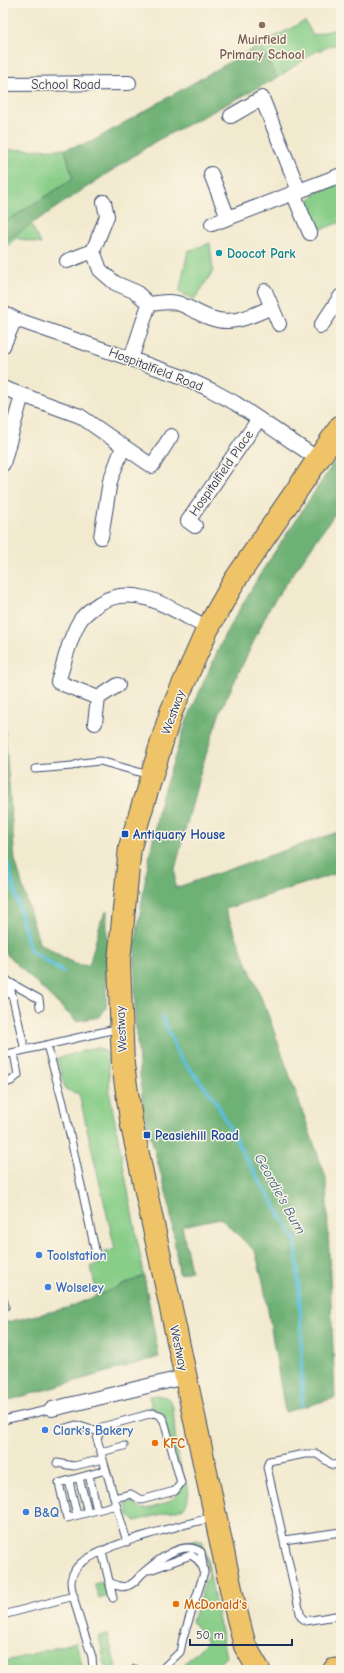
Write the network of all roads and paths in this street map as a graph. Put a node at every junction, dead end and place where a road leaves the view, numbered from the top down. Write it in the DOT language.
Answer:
graph roads {
  1 [pos="129,83"];
  2 [pos="3,84"];
  3 [pos="230,116"];
  4 [pos="210,174"];
  5 [pos="341,175"];
  6 [pos="296,192"];
  7 [pos="104,202"];
  8 [pos="228,218"];
  9 [pos="212,224"];
  10 [pos="310,233"];
  11 [pos="93,251"];
  12 [pos="67,261"];
  13 [pos="265,291"];
  14 [pos="341,296"];
  15 [pos="149,304"];
  16 [pos="272,307"];
  17 [pos="9,316"];
  18 [pos="279,324"];
  19 [pos="321,326"];
  20 [pos="3,346"];
  21 [pos="131,359"];
  22 [pos="3,388"];
  23 [pos="22,395"];
  24 [pos="259,419"];
  25 [pos="341,426"];
  26 [pos="171,436"];
  27 [pos="123,448"];
  28 [pos="318,460"];
  29 [pos="3,464"];
  30 [pos="195,526"];
  31 [pos="101,537"];
  32 [pos="208,628"];
  33 [pos="118,685"];
  34 [pos="98,698"];
  35 [pos="95,723"];
  36 [pos="36,770"];
  37 [pos="152,776"];
  38 [pos="3,976"];
  39 [pos="9,982"];
  40 [pos="11,993"];
  41 [pos="3,994"];
  42 [pos="40,1007"];
  43 [pos="121,1028"];
  44 [pos="47,1045"];
  45 [pos="25,1050"];
  46 [pos="14,1053"];
  47 [pos="3,1055"];
  48 [pos="3,1084"];
  49 [pos="96,1254"];
  50 [pos="3,1298"];
  51 [pos="5,1307"];
  52 [pos="185,1377"];
  53 [pos="52,1409"];
  54 [pos="3,1420"];
  55 [pos="100,1429"];
  56 [pos="59,1430"];
  57 [pos="124,1446"];
  58 [pos="102,1455"];
  59 [pos="57,1463"];
  60 [pos="341,1464"];
  61 [pos="106,1470"];
  62 [pos="89,1475"];
  63 [pos="79,1478"];
  64 [pos="70,1481"];
  65 [pos="115,1502"];
  66 [pos="97,1510"];
  67 [pos="88,1512"];
  68 [pos="77,1515"];
  69 [pos="216,1517"];
  70 [pos="341,1532"];
  71 [pos="284,1540"];
  72 [pos="127,1542"];
  73 [pos="102,1551"];
  74 [pos="109,1582"];
  75 [pos="121,1587"];
  76 [pos="74,1596"];
  77 [pos="3,1615"];
  78 [pos="341,1615"];
  79 [pos="341,1669"];
  80 [pos="93,1670"];
  81 [pos="161,1670"];
  82 [pos="259,1670"];
  83 [pos="334,1670"];
  1 -- 2 [label="street, School Road"];
  3 -- 6 [label="street"];
  4 -- 8 [label="street"];
  5 -- 6 [label="street"];
  6 -- 8 [label="street"];
  6 -- 10 [label="street"];
  7 -- 11 [label="street"];
  8 -- 9 [label="street"];
  11 -- 12 [label="street"];
  11 -- 15 [label="street"];
  13 -- 16 [label="street"];
  14 -- 19 [label="street"];
  15 -- 16 [label="street"];
  15 -- 21 [label="street"];
  16 -- 18 [label="street"];
  17 -- 20 [label="street"];
  17 -- 21 [label="street, Hospitalfield Road"];
  21 -- 24 [label="street, Hospitalfield Road"];
  22 -- 23 [label="street"];
  23 -- 27 [label="street"];
  23 -- 29 [label="street"];
  24 -- 28 [label="street, Hospitalfield Road"];
  24 -- 30 [label="street, Hospitalfield Place"];
  25 -- 28 [label="main road, Westway"];
  26 -- 27 [label="street"];
  27 -- 31 [label="street"];
  28 -- 32 [label="main road, Westway"];
  32 -- 34 [label="street"];
  32 -- 37 [label="main road, Westway"];
  33 -- 34 [label="street"];
  34 -- 35 [label="street"];
  36 -- 37 [label="lane"];
  37 -- 43 [label="main road, Westway"];
  38 -- 39 [label="lane"];
  39 -- 40 [label="lane"];
  39 -- 42 [label="lane"];
  40 -- 41 [label="lane"];
  40 -- 45 [label="lane"];
  43 -- 44 [label="lane"];
  43 -- 52 [label="main road, Westway"];
  44 -- 45 [label="lane"];
  44 -- 49 [label="lane"];
  45 -- 46 [label="lane"];
  46 -- 47 [label="lane"];
  46 -- 48 [label="lane"];
  50 -- 51 [label="lane"];
  52 -- 53 [label="street"];
  52 -- 69 [label="main road, Westway"];
  53 -- 54 [label="lane"];
  55 -- 56 [label="lane"];
  55 -- 58 [label="lane"];
  55 -- 65 [label="lane"];
  57 -- 58 [label="lane"];
  58 -- 59 [label="lane"];
  58 -- 61 [label="lane"];
  60 -- 71 [label="lane"];
  61 -- 62 [label="lane"];
  61 -- 65 [label="lane"];
  62 -- 63 [label="lane"];
  62 -- 66 [label="lane"];
  63 -- 64 [label="lane"];
  63 -- 67 [label="lane"];
  64 -- 68 [label="lane"];
  64 -- 68 [label="lane"];
  65 -- 66 [label="lane"];
  65 -- 72 [label="lane"];
  66 -- 67 [label="lane"];
  67 -- 68 [label="lane"];
  69 -- 72 [label="lane"];
  69 -- 82 [label="main road, Westway"];
  70 -- 71 [label="lane"];
  71 -- 78 [label="lane"];
  72 -- 73 [label="lane"];
  73 -- 74 [label="lane"];
  73 -- 76 [label="lane"];
  74 -- 75 [label="lane"];
  74 -- 75 [label="lane"];
  75 -- 81 [label="lane"];
  76 -- 77 [label="lane"];
  76 -- 80 [label="lane"];
  79 -- 83 [label="main road"];
}
